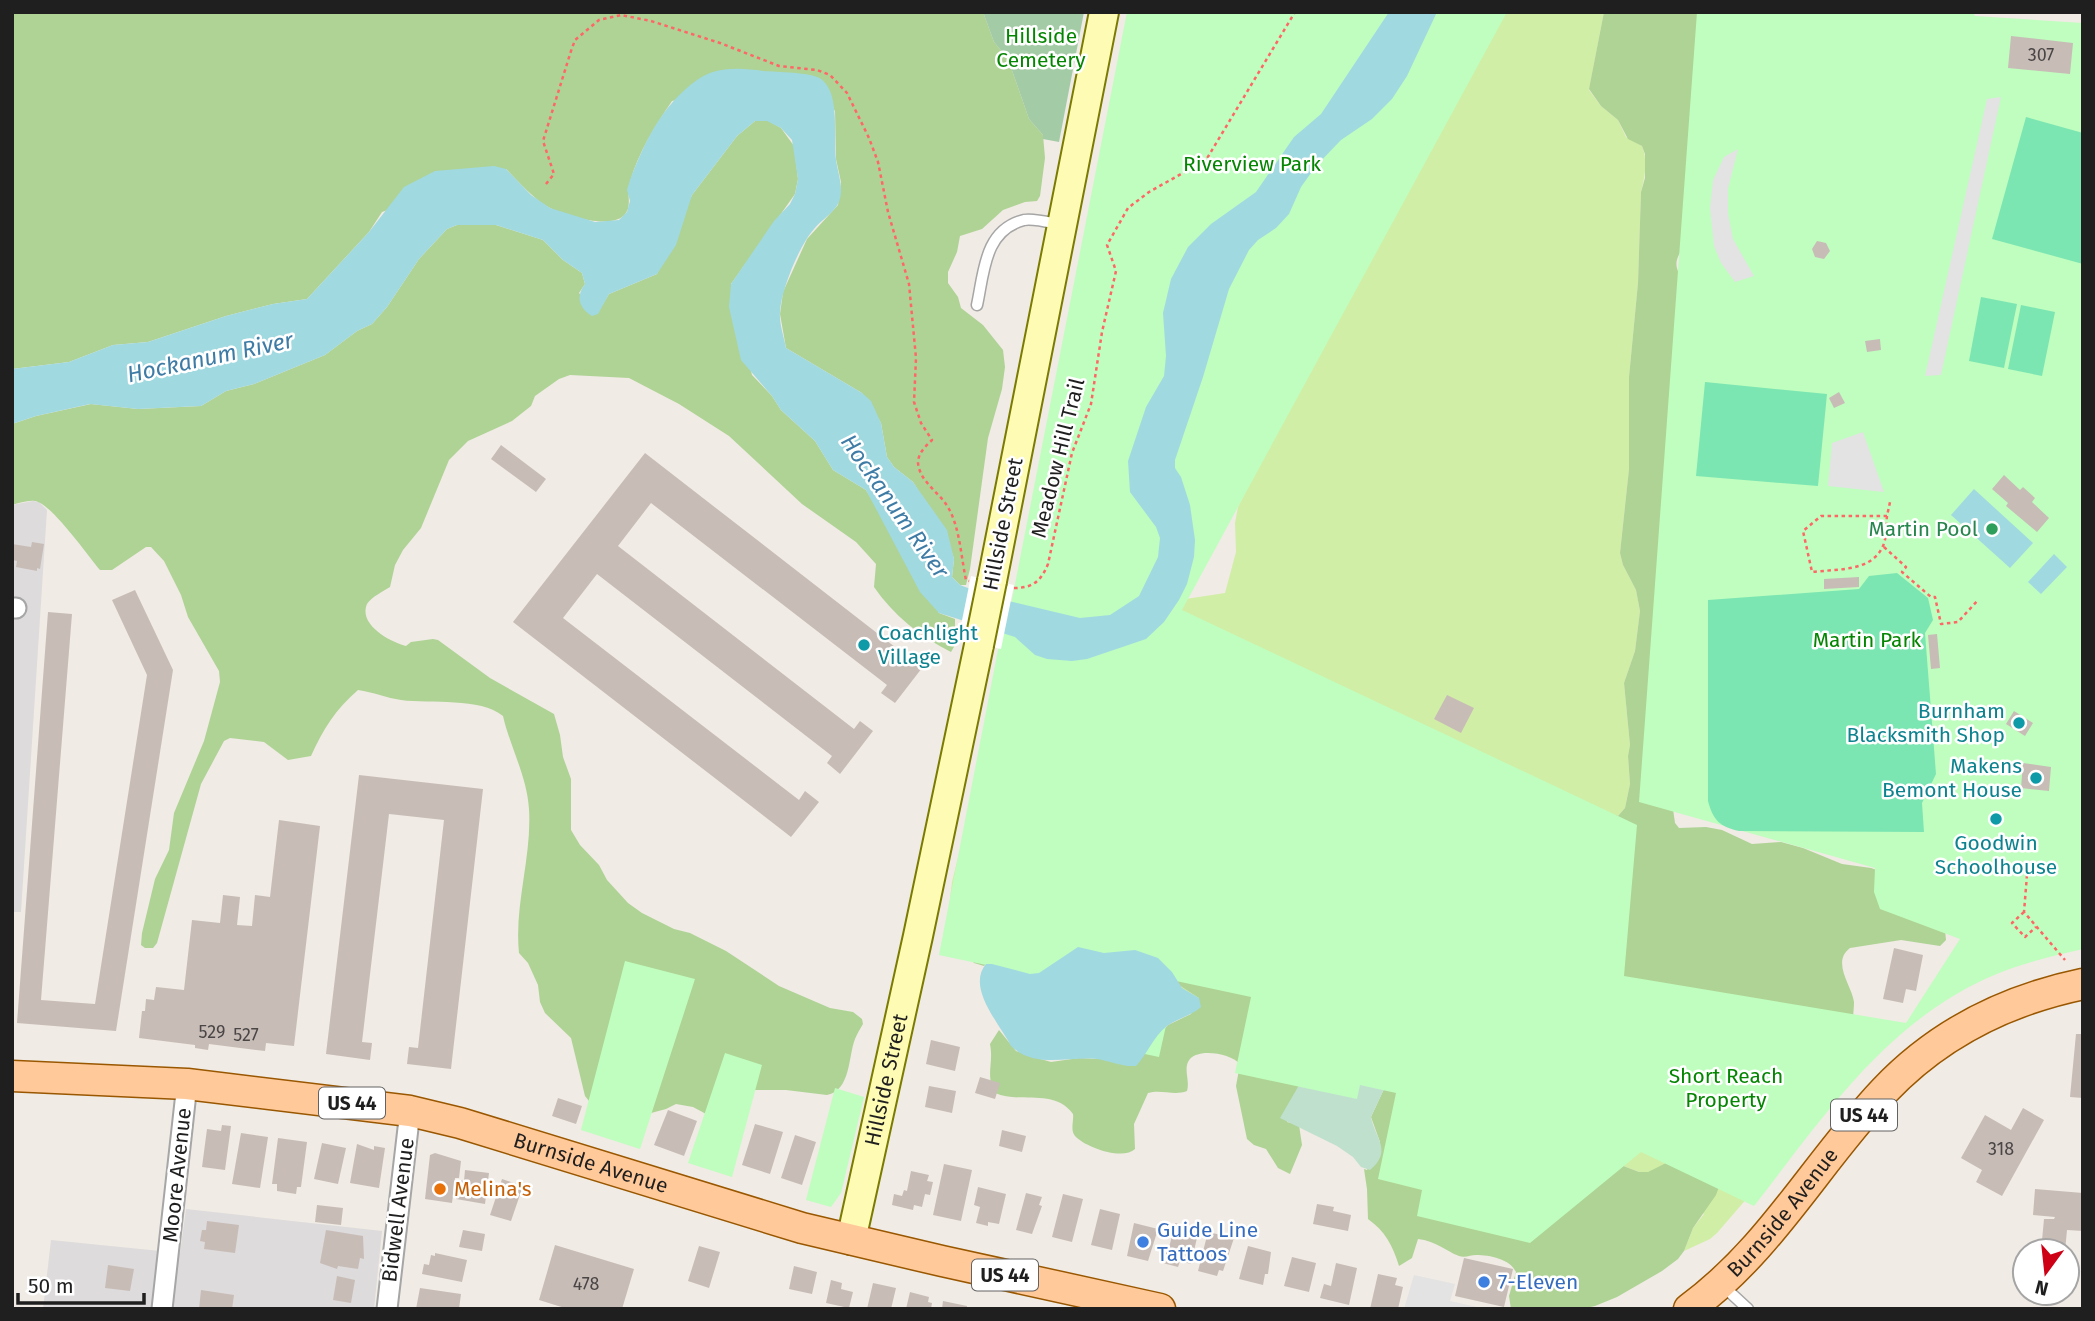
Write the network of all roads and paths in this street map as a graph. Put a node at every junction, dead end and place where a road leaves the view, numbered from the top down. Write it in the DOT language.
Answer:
graph roads {
  1 [pos="1104,12"];
  2 [pos="1295,12"];
  3 [pos="547,184"];
  4 [pos="1062,225"];
  5 [pos="977,305"];
  6 [pos="1890,502"];
  7 [pos="1887,516"];
  8 [pos="1884,547"];
  9 [pos="992,583"];
  10 [pos="1978,600"];
  11 [pos="2027,875"];
  12 [pos="2024,912"];
  13 [pos="2036,926"];
  14 [pos="2074,972"];
  15 [pos="12,1076"];
  16 [pos="187,1084"];
  17 [pos="410,1111"];
  18 [pos="851,1240"];
  19 [pos="1721,1284"];
  20 [pos="1070,1299"];
  21 [pos="162,1309"];
  22 [pos="387,1309"];
  23 [pos="1160,1309"];
  24 [pos="1689,1309"];
  25 [pos="1748,1309"];
  1 -- 4 [label="main road, Hillside Street"];
  2 -- 9 [label="path, Meadow Hill Trail"];
  3 -- 9 [label="path"];
  4 -- 5 [label="lane"];
  4 -- 9 [label="main road, Hillside Street"];
  6 -- 7 [label="path"];
  7 -- 8 [label="path"];
  7 -- 8 [label="path"];
  8 -- 10 [label="path"];
  9 -- 18 [label="main road, Hillside Street, bridge"];
  11 -- 12 [label="path"];
  12 -- 13 [label="path"];
  12 -- 13 [label="path"];
  13 -- 14 [label="path"];
  14 -- 19 [label="main road, Burnside Avenue / US 44"];
  15 -- 16 [label="main road, Burnside Avenue / US 44"];
  16 -- 17 [label="main road, Burnside Avenue / US 44"];
  16 -- 21 [label="street, Moore Avenue"];
  17 -- 18 [label="main road, Burnside Avenue / US 44"];
  17 -- 22 [label="street, Bidwell Avenue"];
  18 -- 20 [label="main road, Burnside Avenue / US 44"];
  19 -- 24 [label="main road, Burnside Avenue / US 44"];
  19 -- 25 [label="lane"];
  20 -- 23 [label="main road, Burnside Avenue / US 44"];
}
